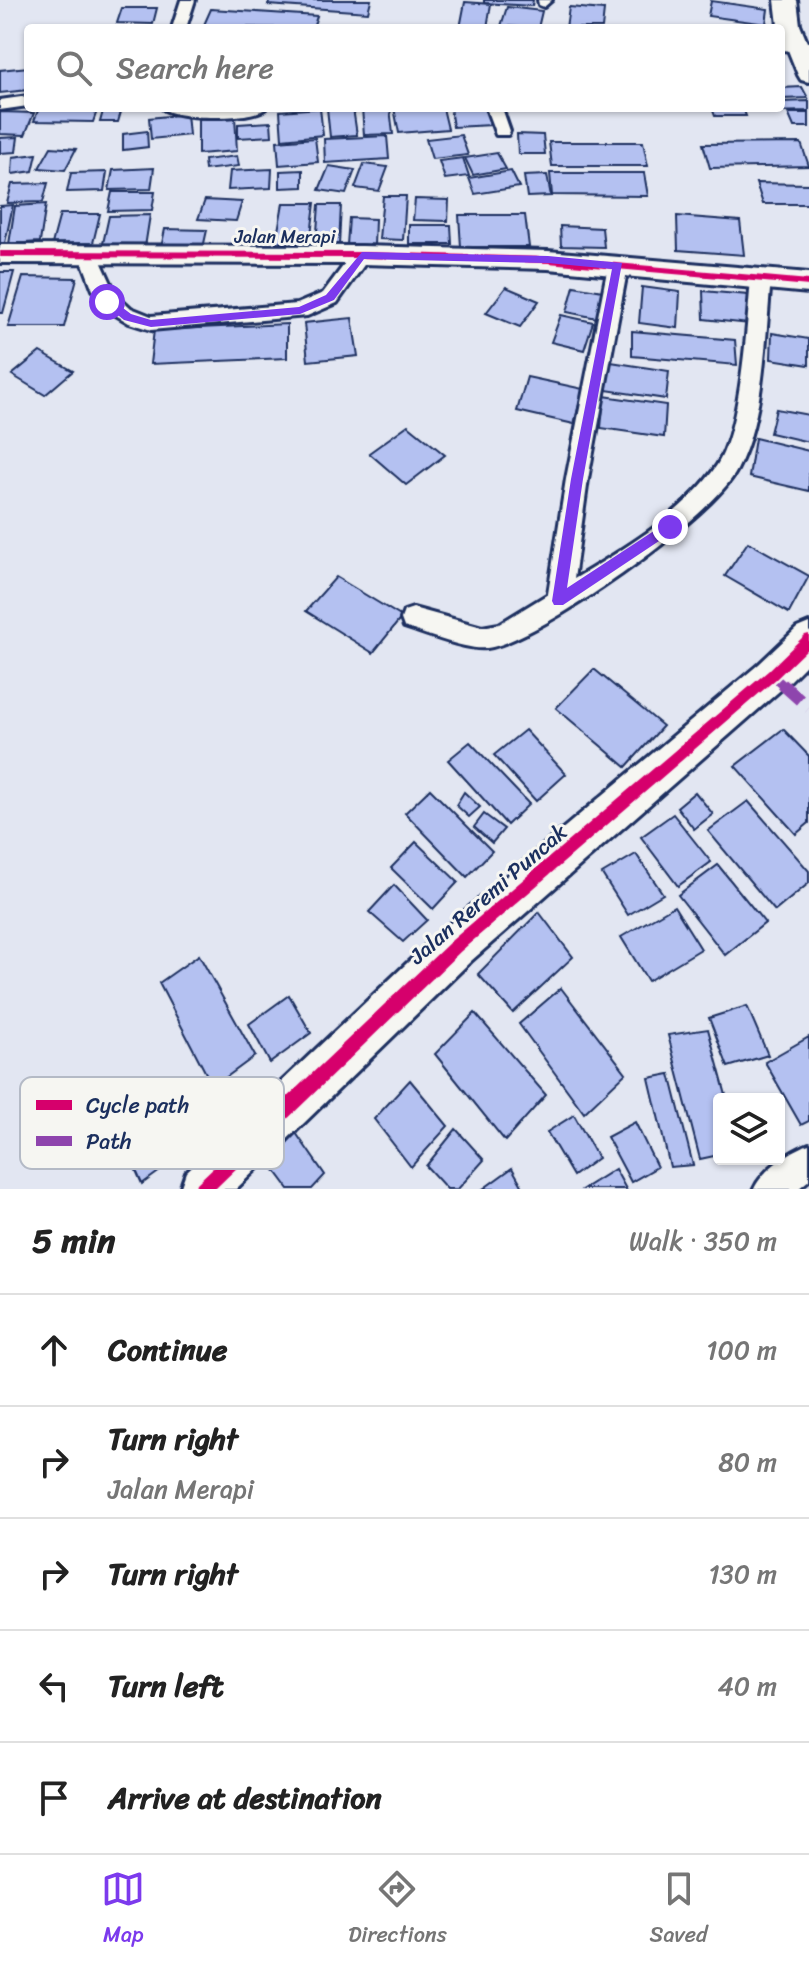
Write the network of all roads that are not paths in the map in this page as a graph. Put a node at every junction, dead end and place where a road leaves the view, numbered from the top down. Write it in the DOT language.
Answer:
graph roads {
  1 [pos="188,0"];
  2 [pos="786,0"];
  3 [pos="180,24"];
  4 [pos="796,46"];
  5 [pos="809,75"];
  6 [pos="24,102"];
  7 [pos="0,105"];
  8 [pos="495,112"];
  9 [pos="502,131"];
  10 [pos="88,253"];
  11 [pos="0,254"];
  12 [pos="362,255"];
  13 [pos="618,266"];
  14 [pos="761,279"];
  15 [pos="809,283"];
  16 [pos="559,601"];
  17 [pos="413,619"];
  18 [pos="809,639"];
  19 [pos="284,1111"];
  20 [pos="809,1160"];
  21 [pos="224,1169"];
  22 [pos="203,1189"];
  23 [pos="771,1189"];
  1 -- 3 [label="street"];
  2 -- 4 [label="street"];
  4 -- 5 [label="street"];
  6 -- 7 [label="street"];
  8 -- 9 [label="street"];
  10 -- 11 [label="street, Jalan Merapi"];
  10 -- 12 [label="street, Jalan Merapi"];
  10 -- 12 [label="street"];
  12 -- 13 [label="street, Jalan Merapi"];
  13 -- 14 [label="street, Jalan Merapi"];
  13 -- 16 [label="street"];
  14 -- 15 [label="street, Jalan Merapi"];
  14 -- 16 [label="street"];
  16 -- 17 [label="street"];
  18 -- 19 [label="street, Jalan Reremi Puncak"];
  20 -- 23 [label="street"];
  21 -- 22 [label="street, Jalan Reremi Puncak"];
}
